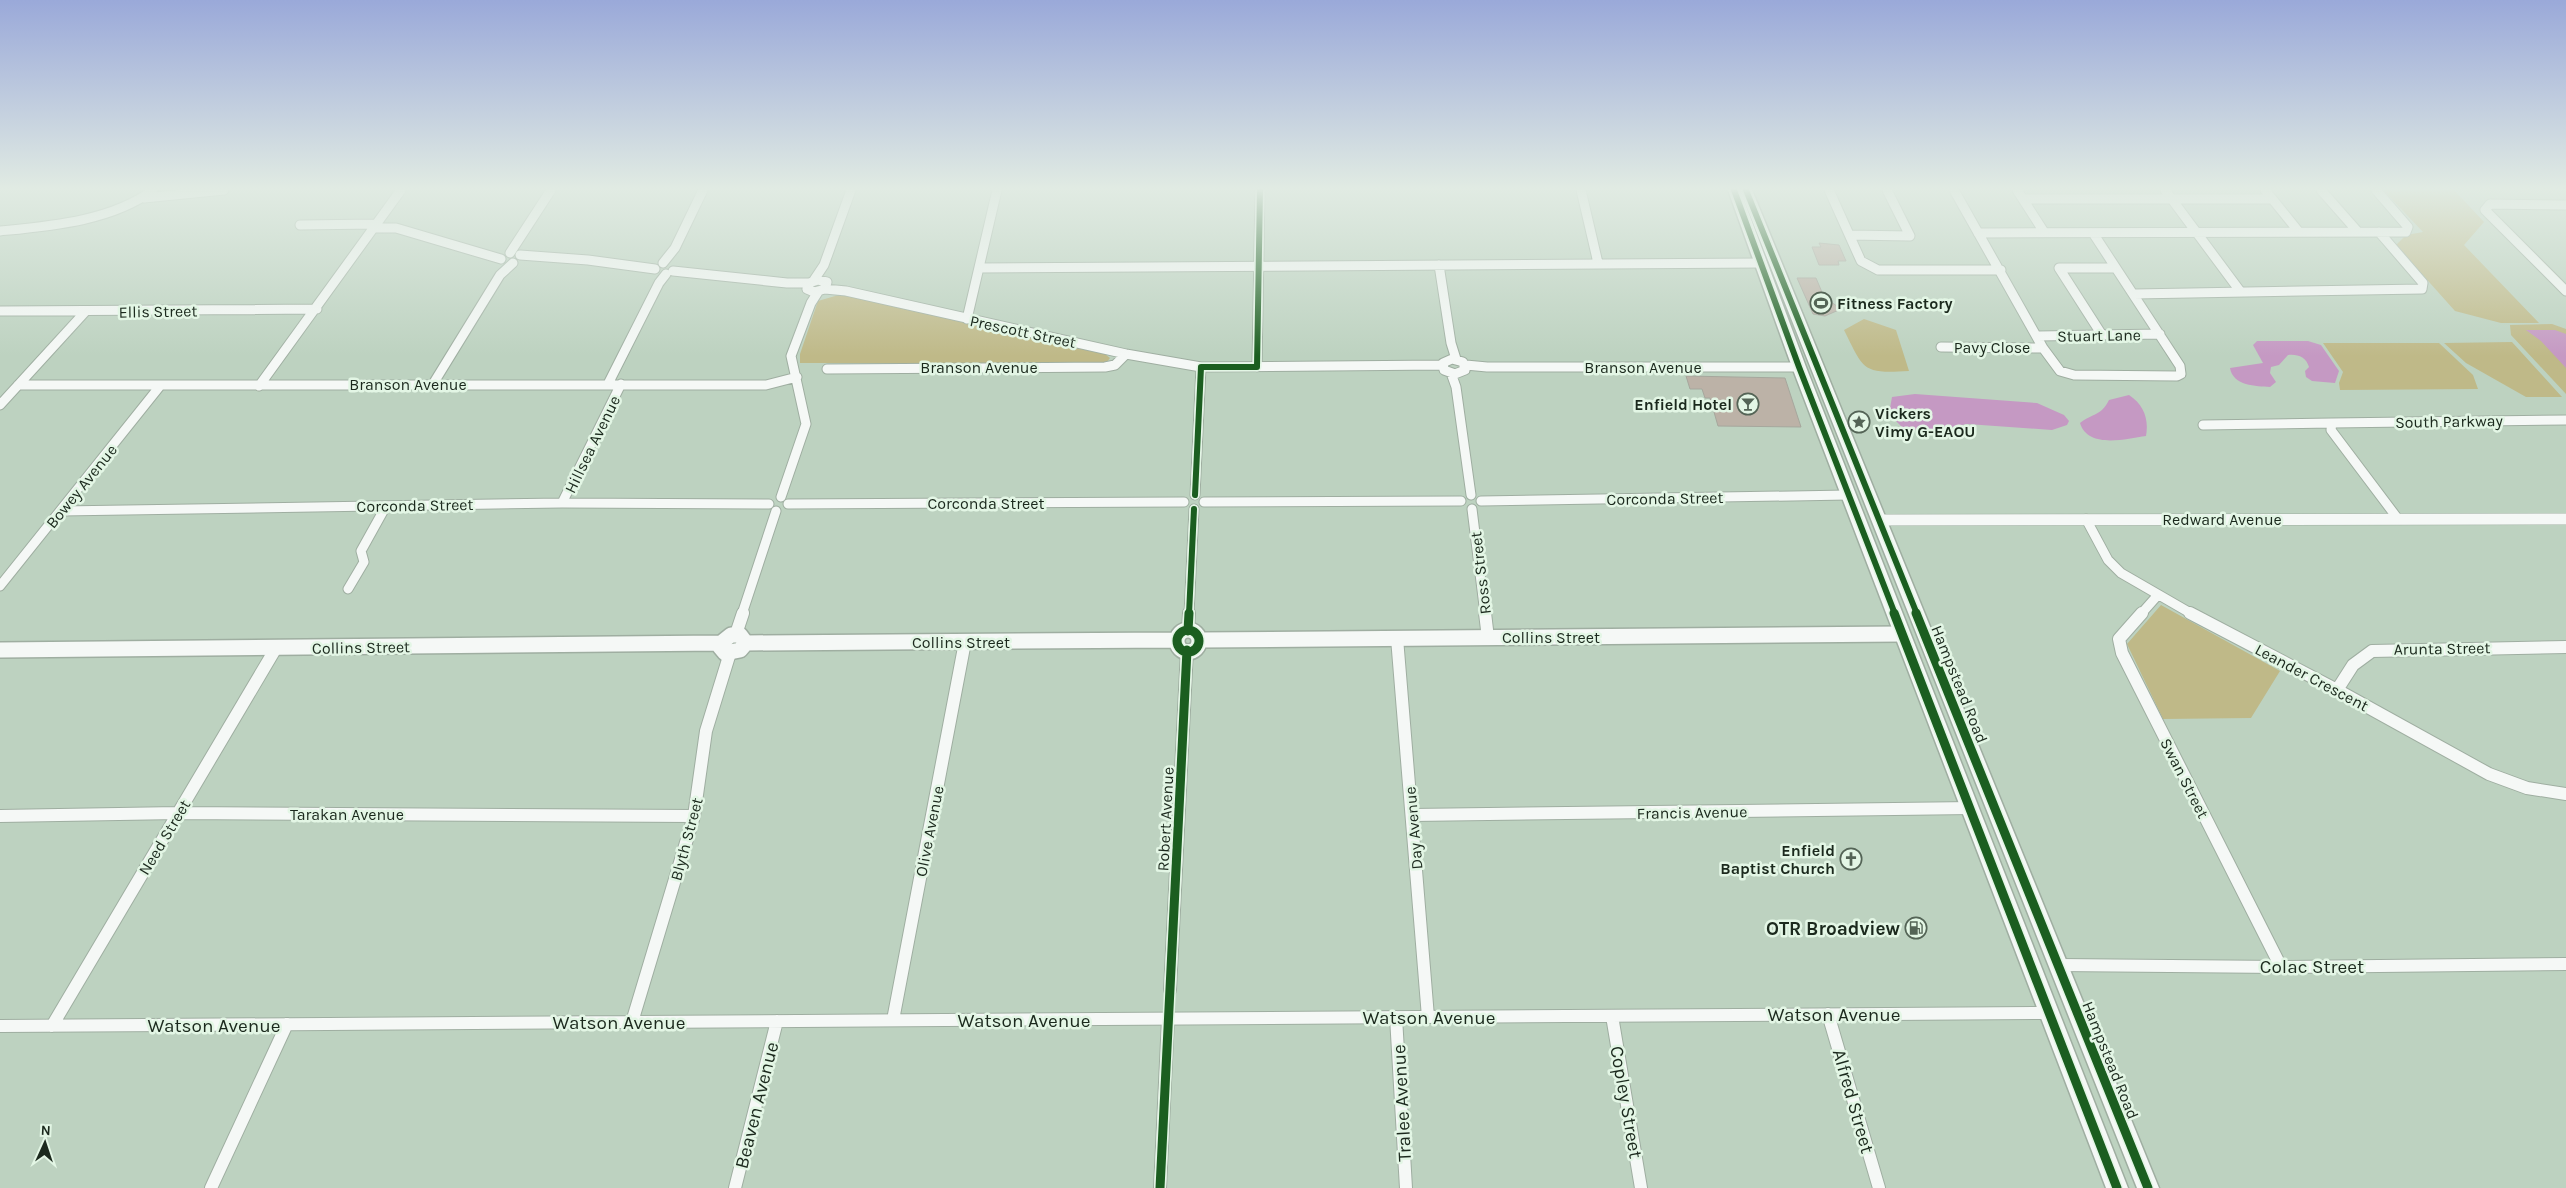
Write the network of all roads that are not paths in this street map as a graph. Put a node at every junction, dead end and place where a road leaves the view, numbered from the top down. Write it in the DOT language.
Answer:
graph roads {
  1 [pos="361,245"];
  2 [pos="453,245"];
  3 [pos="518,245"];
  4 [pos="676,245"];
  5 [pos="831,245"];
  6 [pos="984,245"];
  7 [pos="1259,245"];
  8 [pos="1593,245"];
  9 [pos="1755,245"];
  10 [pos="1769,245"];
  11 [pos="1854,245"];
  12 [pos="1985,245"];
  13 [pos="2102,245"];
  14 [pos="2205,245"];
  15 [pos="2391,245"];
  16 [pos="2520,245"];
  17 [pos="511,258"];
  18 [pos="1762,263"];
  19 [pos="1598,264"];
  20 [pos="1439,265"];
  21 [pos="1258,266"];
  22 [pos="666,268"];
  23 [pos="979,268"];
  24 [pos="2116,268"];
  25 [pos="2001,270"];
  26 [pos="817,286"];
  27 [pos="2240,291"];
  28 [pos="2566,291"];
  29 [pos="2134,294"];
  30 [pos="317,309"];
  31 [pos="0,311"];
  32 [pos="85,312"];
  33 [pos="967,319"];
  34 [pos="2160,334"];
  35 [pos="2102,335"];
  36 [pos="2038,336"];
  37 [pos="1941,347"];
  38 [pos="2043,348"];
  39 [pos="1126,354"];
  40 [pos="1201,367"];
  41 [pos="1257,367"];
  42 [pos="1454,367"];
  43 [pos="1800,367"];
  44 [pos="1818,367"];
  45 [pos="827,369"];
  46 [pos="797,378"];
  47 [pos="433,384"];
  48 [pos="608,384"];
  49 [pos="621,384"];
  50 [pos="18,385"];
  51 [pos="160,386"];
  52 [pos="259,386"];
  53 [pos="0,405"];
  54 [pos="2566,420"];
  55 [pos="2332,423"];
  56 [pos="2203,425"];
  57 [pos="1869,494"];
  58 [pos="1195,495"];
  59 [pos="1470,495"];
  60 [pos="1848,495"];
  61 [pos="785,500"];
  62 [pos="1462,501"];
  63 [pos="1481,501"];
  64 [pos="1184,502"];
  65 [pos="1204,502"];
  66 [pos="562,503"];
  67 [pos="386,506"];
  68 [pos="772,507"];
  69 [pos="1194,509"];
  70 [pos="1472,509"];
  71 [pos="62,511"];
  72 [pos="2566,519"];
  73 [pos="1858,520"];
  74 [pos="1879,520"];
  75 [pos="2086,520"];
  76 [pos="2398,520"];
  77 [pos="0,586"];
  78 [pos="348,589"];
  79 [pos="2158,596"];
  80 [pos="1188,631"];
  81 [pos="1902,634"];
  82 [pos="1924,634"];
  83 [pos="741,638"];
  84 [pos="1397,638"];
  85 [pos="1488,638"];
  86 [pos="1176,640"];
  87 [pos="1200,640"];
  88 [pos="965,642"];
  89 [pos="721,643"];
  90 [pos="2566,647"];
  91 [pos="276,648"];
  92 [pos="0,650"];
  93 [pos="1187,650"];
  94 [pos="730,654"];
  95 [pos="2337,690"];
  96 [pos="2566,794"];
  97 [pos="1972,808"];
  98 [pos="1997,809"];
  99 [pos="178,813"];
  100 [pos="1412,815"];
  101 [pos="0,816"];
  102 [pos="694,816"];
  103 [pos="2566,964"];
  104 [pos="2032,965"];
  105 [pos="2059,965"];
  106 [pos="2281,967"];
  107 [pos="1170,990"];
  108 [pos="2078,1012"];
  109 [pos="2048,1013"];
  110 [pos="1828,1014"];
  111 [pos="1612,1016"];
  112 [pos="1396,1017"];
  113 [pos="1428,1017"];
  114 [pos="1168,1019"];
  115 [pos="893,1020"];
  116 [pos="777,1021"];
  117 [pos="632,1022"];
  118 [pos="287,1024"];
  119 [pos="0,1026"];
  120 [pos="52,1026"];
  121 [pos="211,1188"];
  122 [pos="735,1188"];
  123 [pos="1160,1188"];
  124 [pos="1406,1188"];
  125 [pos="1641,1188"];
  126 [pos="1879,1188"];
  127 [pos="2117,1188"];
  128 [pos="2148,1188"];
  1 -- 30 [label="street"];
  2 -- 17 [label="street, Prescott Street"];
  3 -- 17 [label="street"];
  4 -- 22 [label="street"];
  5 -- 26 [label="street"];
  6 -- 23 [label="street"];
  7 -- 21 [label="street"];
  8 -- 19 [label="street"];
  9 -- 18 [label="highway"];
  10 -- 44 [label="highway, Hampstead Road"];
  11 -- 25 [label="street"];
  12 -- 25 [label="street"];
  13 -- 24 [label="street"];
  14 -- 27 [label="street"];
  15 -- 27 [label="street"];
  16 -- 28 [label="street"];
  17 -- 22 [label="street, Prescott Street"];
  17 -- 47 [label="street"];
  18 -- 19 [label="street"];
  18 -- 43 [label="highway"];
  19 -- 20 [label="street"];
  20 -- 21 [label="street"];
  20 -- 42 [label="street"];
  21 -- 23 [label="street"];
  21 -- 41 [label="street"];
  22 -- 26 [label="street, Prescott Street"];
  22 -- 48 [label="street, Hillsea Avenue"];
  23 -- 33 [label="street"];
  24 -- 29 [label="street"];
  24 -- 35 [label="street"];
  25 -- 36 [label="street"];
  26 -- 33 [label="street, Prescott Street"];
  26 -- 46 [label="street"];
  27 -- 29 [label="street"];
  29 -- 34 [label="street"];
  30 -- 32 [label="street, Ellis Street"];
  30 -- 52 [label="street"];
  31 -- 32 [label="street, Ellis Street"];
  32 -- 50 [label="street"];
  33 -- 39 [label="street, Prescott Street"];
  34 -- 35 [label="street, Stuart Lane"];
  34 -- 38 [label="street"];
  35 -- 36 [label="street, Stuart Lane"];
  36 -- 38 [label="street"];
  37 -- 38 [label="street, Pavy Close"];
  39 -- 40 [label="street, Prescott Street"];
  39 -- 45 [label="street, Branson Avenue"];
  40 -- 41 [label="street, Branson Avenue"];
  40 -- 58 [label="street"];
  41 -- 42 [label="street, Branson Avenue"];
  42 -- 43 [label="street, Branson Avenue"];
  42 -- 59 [label="street"];
  43 -- 44 [label="highway"];
  43 -- 60 [label="highway"];
  44 -- 57 [label="highway, Hampstead Road"];
  46 -- 49 [label="street, Branson Avenue"];
  46 -- 61 [label="street"];
  47 -- 48 [label="street, Branson Avenue"];
  47 -- 52 [label="street, Branson Avenue"];
  48 -- 49 [label="street, Branson Avenue"];
  49 -- 66 [label="street, Hillsea Avenue"];
  50 -- 51 [label="street, Branson Avenue"];
  50 -- 53 [label="street"];
  51 -- 52 [label="street, Branson Avenue"];
  51 -- 71 [label="street, Bowey Avenue"];
  54 -- 55 [label="street, South Parkway"];
  55 -- 56 [label="street, South Parkway"];
  55 -- 76 [label="street"];
  57 -- 60 [label="highway"];
  57 -- 74 [label="highway, Hampstead Road"];
  58 -- 64 [label="street"];
  58 -- 65 [label="street"];
  59 -- 62 [label="street"];
  59 -- 63 [label="street"];
  60 -- 63 [label="street, Corconda Street"];
  60 -- 73 [label="highway"];
  61 -- 64 [label="street, Corconda Street"];
  61 -- 68 [label="street"];
  62 -- 65 [label="street"];
  62 -- 70 [label="street"];
  63 -- 70 [label="street"];
  64 -- 69 [label="street"];
  65 -- 69 [label="street"];
  66 -- 67 [label="street, Corconda Street"];
  66 -- 68 [label="street, Corconda Street"];
  67 -- 71 [label="street, Corconda Street"];
  67 -- 78 [label="street"];
  68 -- 83 [label="street"];
  69 -- 80 [label="street"];
  70 -- 85 [label="street, Ross Street"];
  71 -- 77 [label="street, Bowey Avenue"];
  72 -- 76 [label="street, Redward Avenue"];
  73 -- 74 [label="highway"];
  73 -- 81 [label="highway"];
  74 -- 75 [label="street, Redward Avenue"];
  74 -- 82 [label="highway, Hampstead Road"];
  75 -- 76 [label="street, Redward Avenue"];
  75 -- 79 [label="street, Leander Crescent"];
  79 -- 95 [label="street, Leander Crescent"];
  79 -- 106 [label="street, Swan Street"];
  80 -- 86 [label="street"];
  80 -- 87 [label="street"];
  81 -- 82 [label="highway"];
  81 -- 85 [label="street, Collins Street"];
  81 -- 97 [label="highway"];
  82 -- 98 [label="highway, Hampstead Road"];
  83 -- 88 [label="street, Collins Street"];
  83 -- 89 [label="street"];
  83 -- 94 [label="street"];
  84 -- 85 [label="street, Collins Street"];
  84 -- 87 [label="street, Collins Street"];
  84 -- 100 [label="street, Day Avenue"];
  86 -- 88 [label="street, Collins Street"];
  86 -- 93 [label="street"];
  87 -- 93 [label="street"];
  88 -- 115 [label="street, Olive Avenue"];
  89 -- 91 [label="street, Collins Street"];
  89 -- 94 [label="street"];
  90 -- 95 [label="street, Arunta Street"];
  91 -- 92 [label="street, Collins Street"];
  91 -- 99 [label="street, Need Street"];
  93 -- 107 [label="street, Robert Avenue"];
  94 -- 102 [label="street, Blyth Street"];
  95 -- 96 [label="street, Leander Crescent"];
  97 -- 98 [label="highway"];
  97 -- 100 [label="street, Francis Avenue"];
  97 -- 104 [label="highway"];
  98 -- 105 [label="highway, Hampstead Road"];
  99 -- 101 [label="street, Tarakan Avenue"];
  99 -- 102 [label="street, Tarakan Avenue"];
  99 -- 120 [label="street, Need Street"];
  100 -- 113 [label="street, Day Avenue"];
  102 -- 117 [label="street, Blyth Street"];
  103 -- 106 [label="street, Colac Street"];
  104 -- 105 [label="highway"];
  104 -- 109 [label="highway"];
  105 -- 106 [label="street, Colac Street"];
  105 -- 108 [label="highway, Hampstead Road"];
  108 -- 109 [label="highway"];
  108 -- 128 [label="highway, Hampstead Road"];
  109 -- 110 [label="street, Watson Avenue"];
  109 -- 127 [label="highway"];
  110 -- 111 [label="street, Watson Avenue"];
  110 -- 126 [label="street, Alfred Street"];
  111 -- 113 [label="street, Watson Avenue"];
  111 -- 125 [label="street, Copley Street"];
  112 -- 113 [label="street, Watson Avenue"];
  112 -- 114 [label="street, Watson Avenue"];
  112 -- 124 [label="street, Tralee Avenue"];
  114 -- 115 [label="street, Watson Avenue"];
  114 -- 123 [label="street"];
  115 -- 116 [label="street, Watson Avenue"];
  116 -- 117 [label="street, Watson Avenue"];
  116 -- 122 [label="street, Beaven Avenue"];
  117 -- 118 [label="street, Watson Avenue"];
  118 -- 120 [label="street, Watson Avenue"];
  118 -- 121 [label="street"];
  119 -- 120 [label="street, Watson Avenue"];
}
